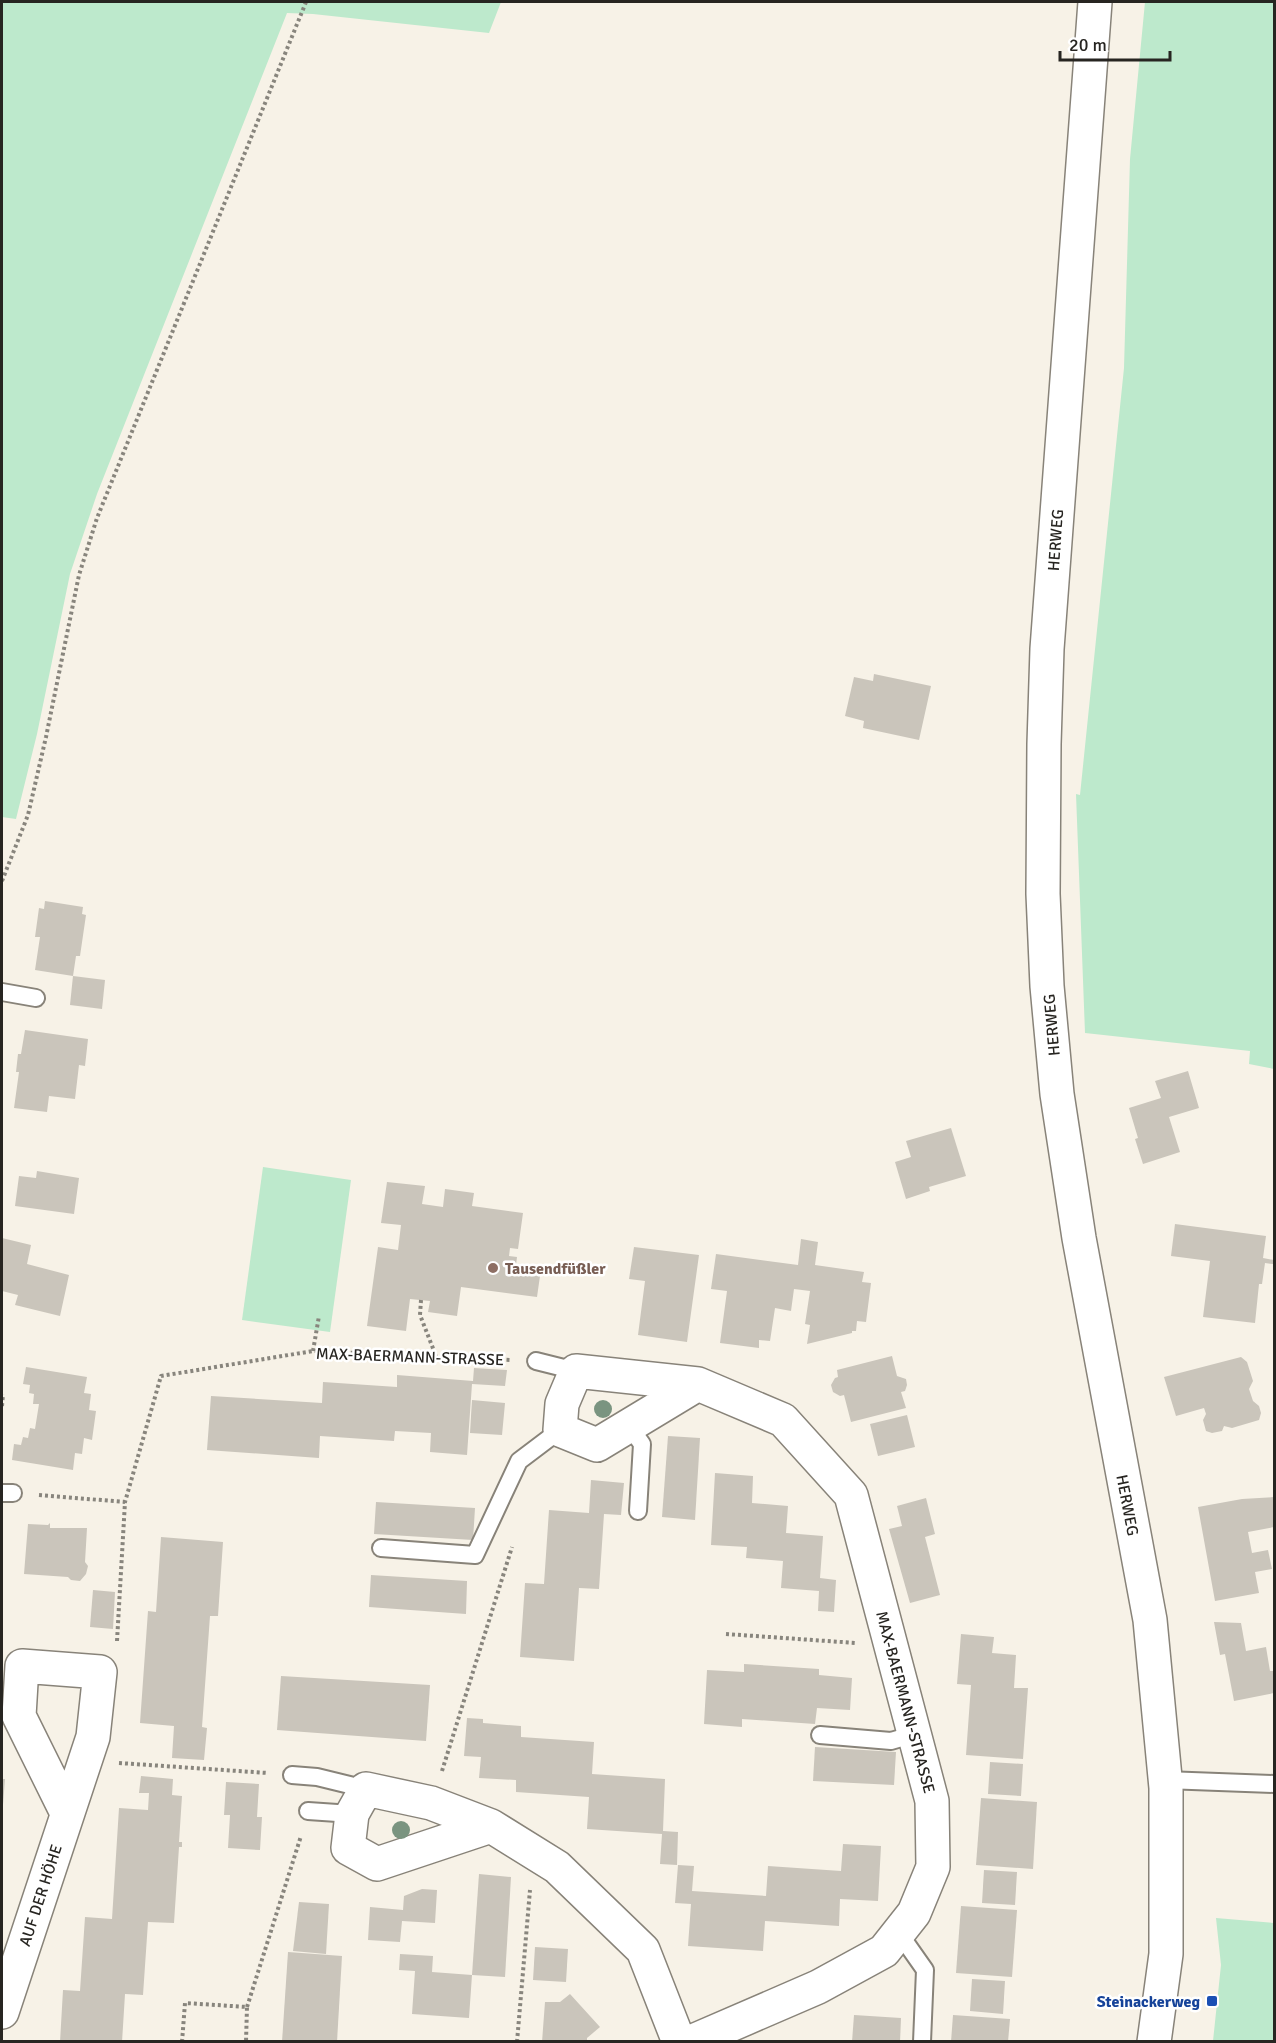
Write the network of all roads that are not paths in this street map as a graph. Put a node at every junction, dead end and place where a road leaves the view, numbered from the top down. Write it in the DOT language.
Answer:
graph roads {
  1 [pos="1095,2"];
  2 [pos="2,993"];
  3 [pos="36,998"];
  4 [pos="536,1361"];
  5 [pos="576,1371"];
  6 [pos="698,1383"];
  7 [pos="629,1426"];
  8 [pos="560,1430"];
  9 [pos="638,1511"];
  10 [pos="381,1548"];
  11 [pos="915,1734"];
  12 [pos="820,1735"];
  13 [pos="292,1775"];
  14 [pos="1165,1780"];
  15 [pos="1275,1784"];
  16 [pos="359,1802"];
  17 [pos="308,1811"];
  18 [pos="67,1813"];
  19 [pos="492,1826"];
  20 [pos="899,1933"];
  21 [pos="2,2012"];
  22 [pos="679,2042"];
  23 [pos="691,2042"];
  24 [pos="922,2042"];
  25 [pos="1154,2042"];
  1 -- 14 [label="street, HERWEG"];
  2 -- 3 [label="lane"];
  4 -- 5 [label="lane, MAX-BAERMANN-STRASSE"];
  5 -- 6 [label="street, MAX-BAERMANN-STRASSE"];
  5 -- 8 [label="street"];
  6 -- 7 [label="street"];
  6 -- 11 [label="street, MAX-BAERMANN-STRASSE"];
  7 -- 8 [label="street"];
  7 -- 9 [label="lane"];
  8 -- 10 [label="lane"];
  11 -- 12 [label="lane"];
  11 -- 20 [label="street, MAX-BAERMANN-STRASSE"];
  13 -- 16 [label="lane"];
  14 -- 15 [label="lane"];
  14 -- 25 [label="street, HERWEG"];
  16 -- 17 [label="lane"];
  16 -- 19 [label="street"];
  16 -- 19 [label="street"];
  18 -- 18 [label="street, AUF DER HÖHE"];
  18 -- 21 [label="street, AUF DER HÖHE"];
  19 -- 22 [label="street"];
  20 -- 23 [label="street, MAX-BAERMANN-STRASSE"];
  20 -- 24 [label="lane"];
}
